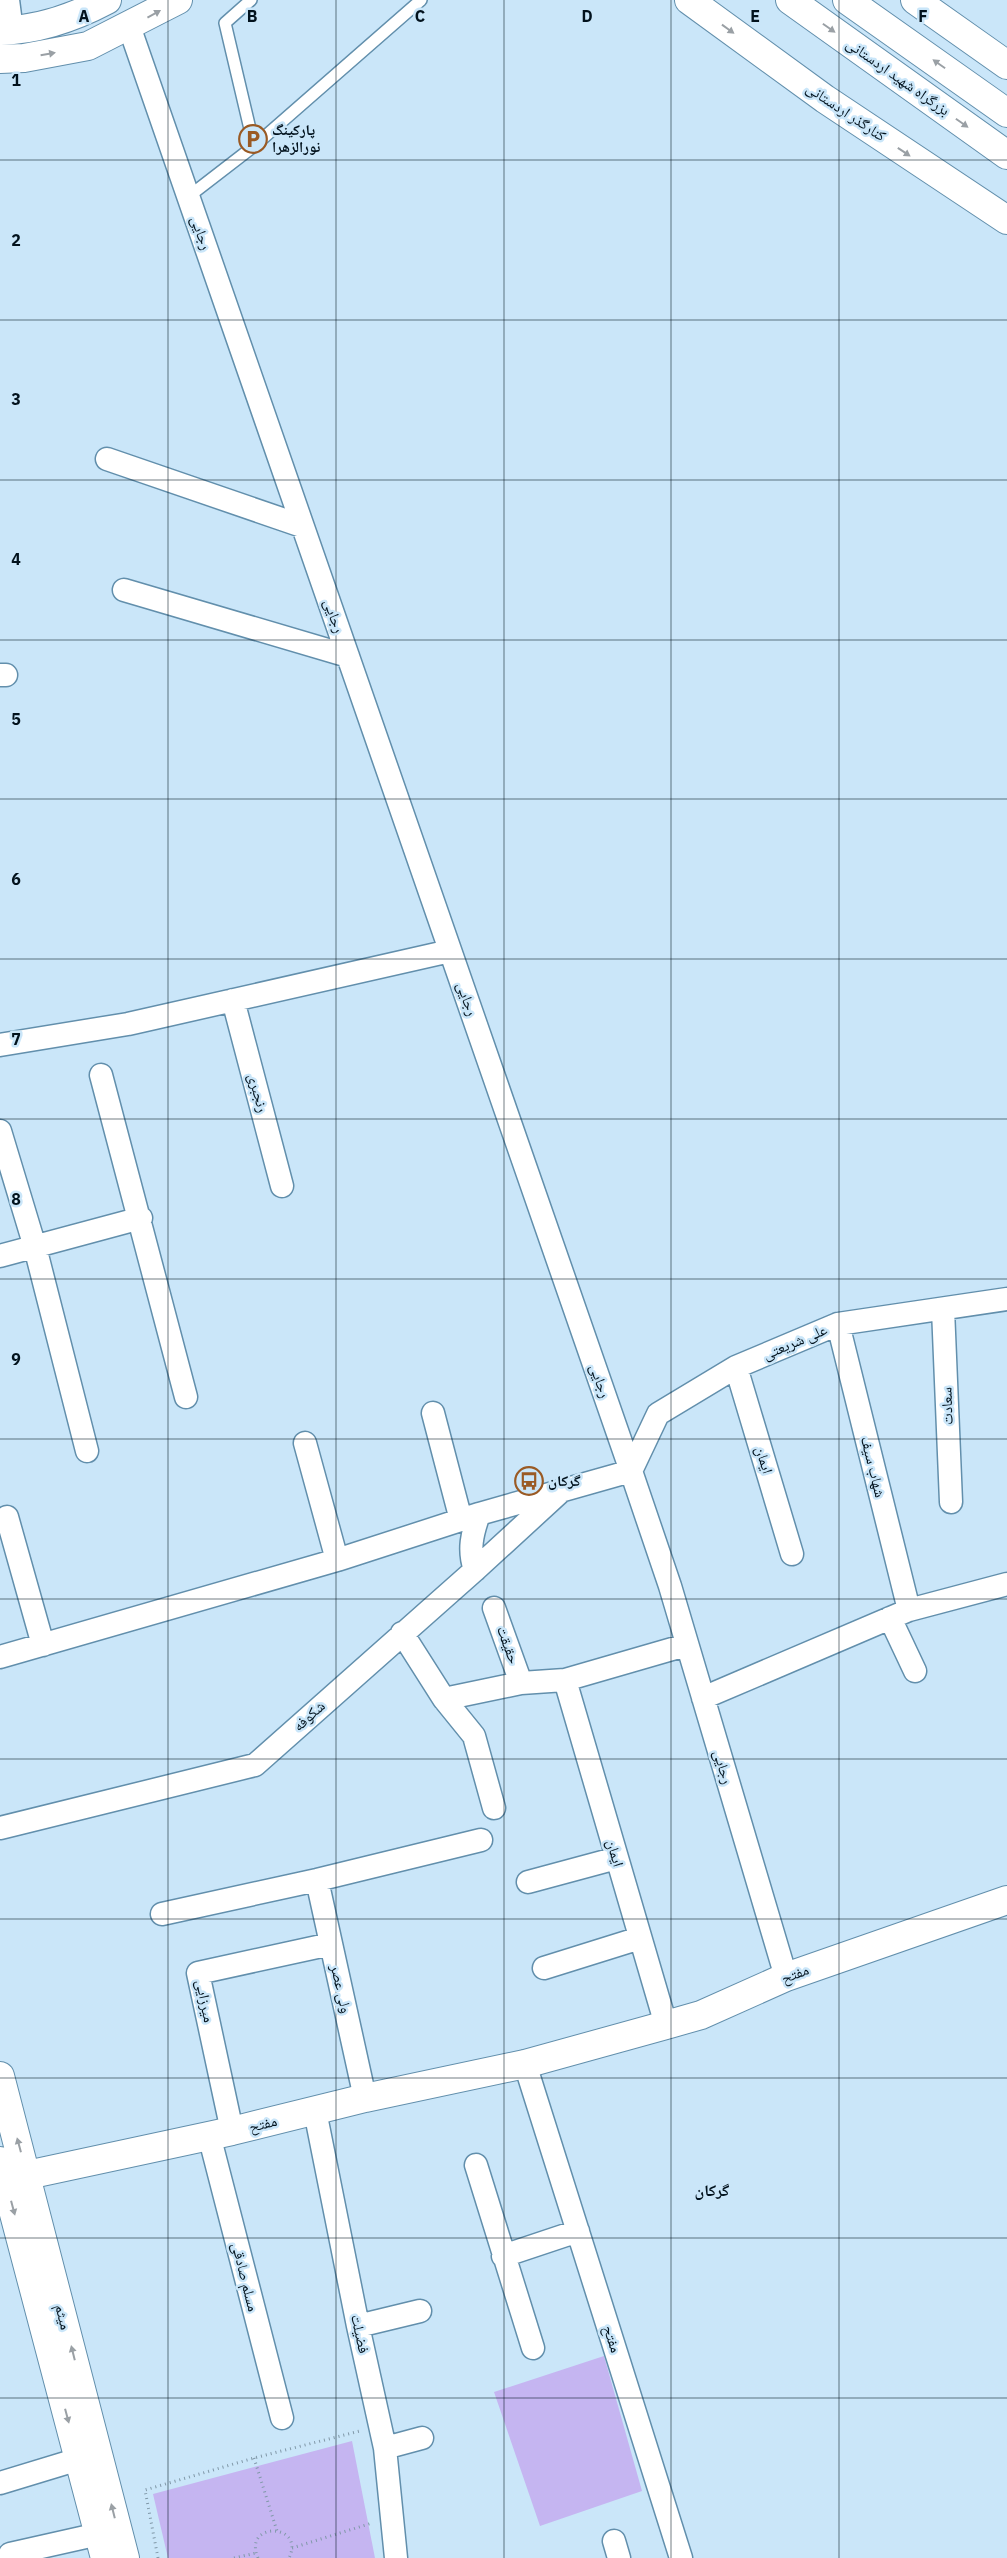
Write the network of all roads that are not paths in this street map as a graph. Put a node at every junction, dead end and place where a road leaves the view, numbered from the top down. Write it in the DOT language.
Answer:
graph roads {
  1 [pos="8,0"];
  2 [pos="107,0"];
  3 [pos="120,0"];
  4 [pos="178,0"];
  5 [pos="251,0"];
  6 [pos="421,0"];
  7 [pos="689,0"];
  8 [pos="790,0"];
  9 [pos="847,0"];
  10 [pos="916,0"];
  11 [pos="129,26"];
  12 [pos="6,31"];
  13 [pos="0,59"];
  14 [pos="1007,65"];
  15 [pos="1007,113"];
  16 [pos="254,146"];
  17 [pos="1007,155"];
  18 [pos="188,197"];
  19 [pos="1007,220"];
  20 [pos="106,459"];
  21 [pos="302,526"];
  22 [pos="124,590"];
  23 [pos="348,656"];
  24 [pos="450,951"];
  25 [pos="233,1000"];
  26 [pos="0,1045"];
  27 [pos="101,1075"];
  28 [pos="0,1130"];
  29 [pos="282,1186"];
  30 [pos="141,1218"];
  31 [pos="35,1247"];
  32 [pos="0,1256"];
  33 [pos="1007,1299"];
  34 [pos="943,1309"];
  35 [pos="838,1324"];
  36 [pos="736,1367"];
  37 [pos="186,1397"];
  38 [pos="433,1413"];
  39 [pos="305,1443"];
  40 [pos="87,1451"];
  41 [pos="631,1471"];
  42 [pos="559,1493"];
  43 [pos="952,1502"];
  44 [pos="7,1517"];
  45 [pos="470,1517"];
  46 [pos="792,1554"];
  47 [pos="337,1560"];
  48 [pos="475,1570"];
  49 [pos="1007,1584"];
  50 [pos="494,1608"];
  51 [pos="900,1614"];
  52 [pos="402,1633"];
  53 [pos="43,1645"];
  54 [pos="686,1645"];
  55 [pos="0,1658"];
  56 [pos="915,1671"];
  57 [pos="565,1680"];
  58 [pos="521,1683"];
  59 [pos="703,1698"];
  60 [pos="444,1699"];
  61 [pos="494,1808"];
  62 [pos="0,1828"];
  63 [pos="481,1840"];
  64 [pos="617,1858"];
  65 [pos="317,1880"];
  66 [pos="528,1882"];
  67 [pos="1007,1900"];
  68 [pos="162,1914"];
  69 [pos="640,1938"];
  70 [pos="331,1944"];
  71 [pos="544,1968"];
  72 [pos="786,1977"];
  73 [pos="666,2025"];
  74 [pos="525,2064"];
  75 [pos="0,2076"];
  76 [pos="365,2098"];
  77 [pos="315,2111"];
  78 [pos="220,2133"];
  79 [pos="476,2165"];
  80 [pos="8,2174"];
  81 [pos="578,2231"];
  82 [pos="503,2256"];
  83 [pos="420,2311"];
  84 [pos="358,2326"];
  85 [pos="533,2348"];
  86 [pos="282,2418"];
  87 [pos="382,2437"];
  88 [pos="422,2438"];
  89 [pos="79,2459"];
  90 [pos="0,2483"];
  91 [pos="102,2546"];
  92 [pos="10,2554"];
  93 [pos="125,2558"];
  94 [pos="396,2558"];
  95 [pos="681,2558"];
  1 -- 12 [label="street"];
  2 -- 12 [label="main road"];
  3 -- 11 [label="main road"];
  11 -- 4 [label="main road, one-way"];
  5 -- 16 [label="lane"];
  6 -- 16 [label="lane"];
  7 -- 19 [label="main road, کنارگذر اردستانی, one-way"];
  8 -- 17 [label="main road, بزرگراه شهید اردستانی, one-way"];
  15 -- 9 [label="main road, one-way"];
  10 -- 14 [label="main road"];
  13 -- 11 [label="main road, one-way"];
  11 -- 18 [label="street, رجایی"];
  16 -- 18 [label="lane"];
  18 -- 21 [label="street, رجایی"];
  20 -- 21 [label="street"];
  21 -- 23 [label="street, رجایی"];
  22 -- 23 [label="street"];
  23 -- 24 [label="street, رجایی"];
  24 -- 25 [label="street"];
  24 -- 41 [label="street, رجایی"];
  25 -- 26 [label="street"];
  25 -- 29 [label="street, رنجبری"];
  27 -- 30 [label="street"];
  28 -- 31 [label="street"];
  30 -- 31 [label="street"];
  30 -- 37 [label="street"];
  31 -- 32 [label="street"];
  31 -- 40 [label="street"];
  33 -- 34 [label="street, علی شریعتی"];
  34 -- 35 [label="street, علی شریعتی"];
  34 -- 43 [label="street, سعادت"];
  35 -- 36 [label="street, علی شریعتی"];
  35 -- 51 [label="street, شهاب سیف"];
  36 -- 41 [label="street, علی شریعتی"];
  36 -- 46 [label="street, ایمان"];
  38 -- 45 [label="street"];
  39 -- 47 [label="street"];
  41 -- 42 [label="street"];
  41 -- 54 [label="street, رجایی"];
  42 -- 45 [label="street"];
  42 -- 48 [label="street, شکوفه"];
  44 -- 53 [label="street"];
  45 -- 47 [label="street"];
  45 -- 48 [label="street"];
  47 -- 53 [label="street"];
  48 -- 52 [label="street, شکوفه"];
  49 -- 51 [label="street"];
  50 -- 58 [label="street, حقیقت"];
  51 -- 56 [label="street, شهاب سیف"];
  51 -- 59 [label="street"];
  52 -- 60 [label="street"];
  52 -- 62 [label="street, شکوفه"];
  53 -- 55 [label="street"];
  54 -- 57 [label="street"];
  54 -- 59 [label="street, رجایی"];
  57 -- 58 [label="street"];
  57 -- 64 [label="street, ایمان"];
  58 -- 60 [label="street"];
  59 -- 72 [label="street, رجایی"];
  60 -- 61 [label="street"];
  63 -- 65 [label="street"];
  64 -- 66 [label="street"];
  64 -- 69 [label="street, ایمان"];
  65 -- 68 [label="street"];
  65 -- 70 [label="street, ولی عصر"];
  67 -- 72 [label="main road, مفتح"];
  69 -- 71 [label="street"];
  69 -- 73 [label="street, ایمان"];
  70 -- 76 [label="street, ولی عصر"];
  70 -- 78 [label="street, میرزایی"];
  72 -- 73 [label="main road, مفتح"];
  73 -- 74 [label="main road, مفتح"];
  74 -- 76 [label="main road, مفتح"];
  74 -- 81 [label="street, مفتح"];
  80 -- 75 [label="main road, میثم, one-way"];
  76 -- 77 [label="main road, مفتح"];
  77 -- 78 [label="main road, مفتح"];
  77 -- 84 [label="street, فضیلت"];
  78 -- 80 [label="main road, مفتح"];
  78 -- 86 [label="street, مسلم صادقی"];
  79 -- 82 [label="street"];
  80 -- 89 [label="main road, میثم, one-way"];
  93 -- 80 [label="main road, میثم, one-way"];
  81 -- 82 [label="street"];
  81 -- 95 [label="street, مفتح"];
  82 -- 85 [label="street"];
  83 -- 84 [label="street"];
  84 -- 87 [label="street, فضیلت"];
  87 -- 88 [label="street"];
  87 -- 94 [label="street, فضیلت"];
  89 -- 90 [label="street"];
  89 -- 91 [label="main road, میثم"];
  91 -- 92 [label="street"];
}
